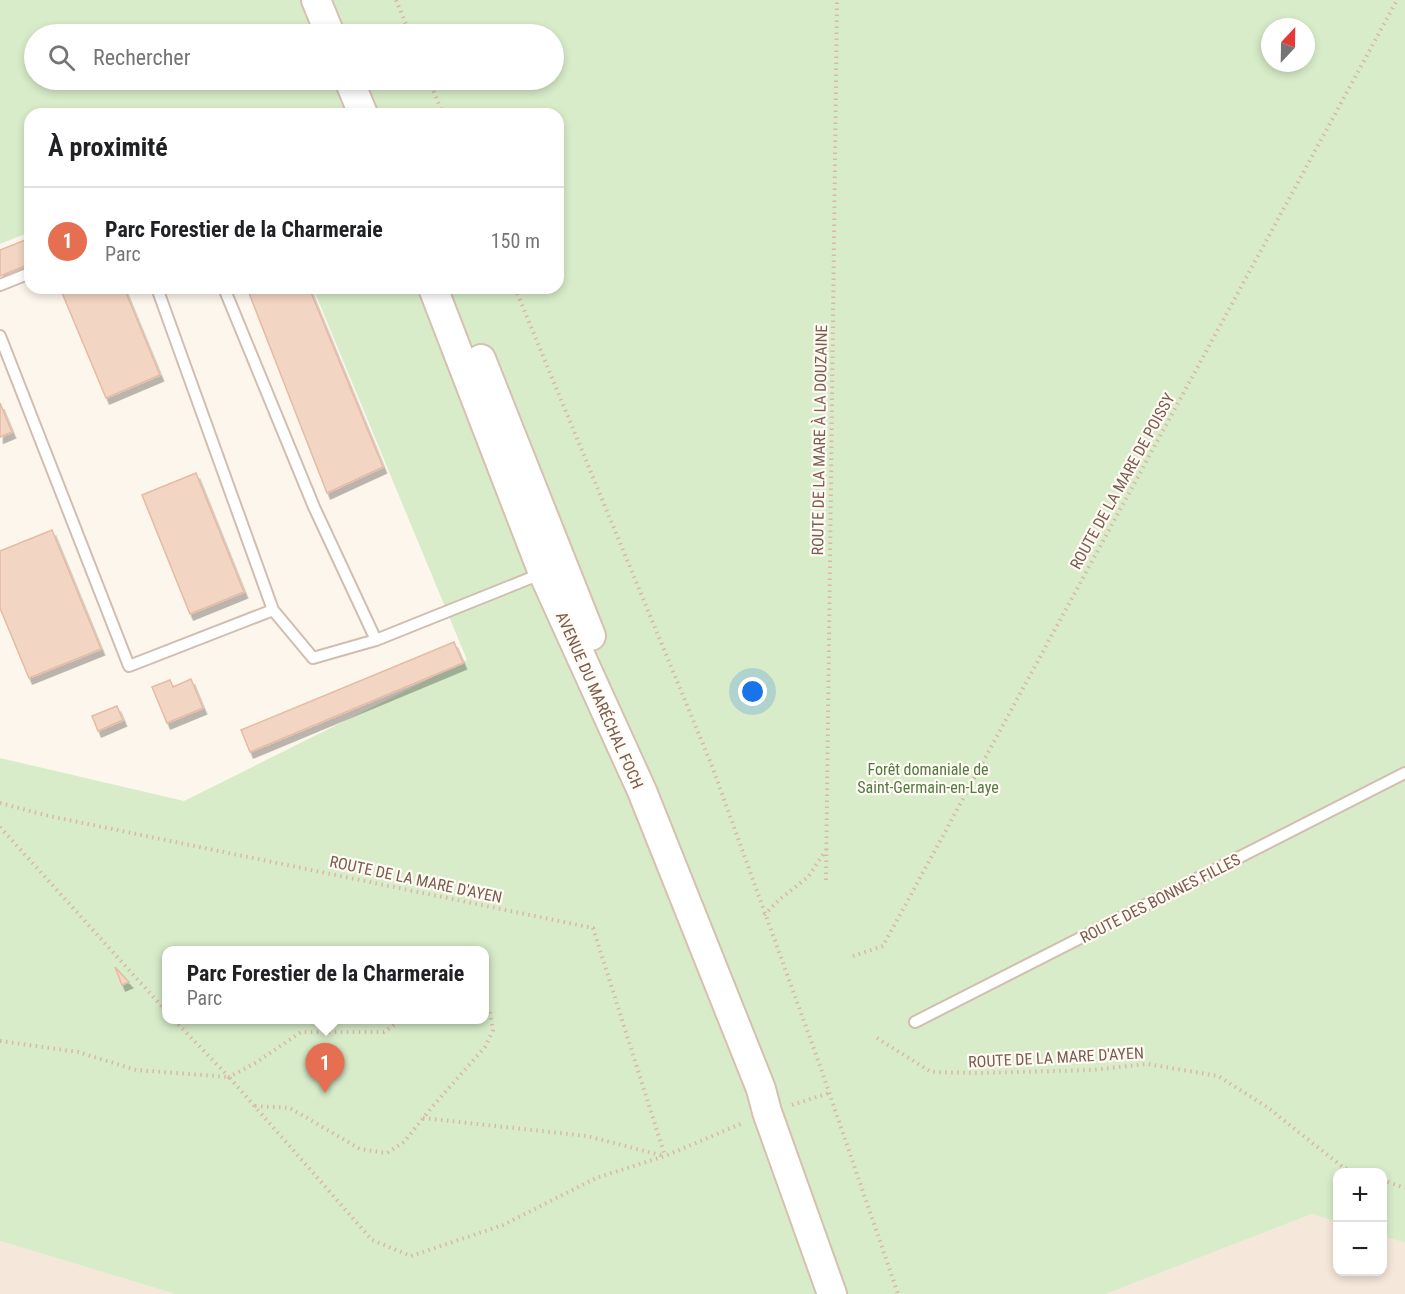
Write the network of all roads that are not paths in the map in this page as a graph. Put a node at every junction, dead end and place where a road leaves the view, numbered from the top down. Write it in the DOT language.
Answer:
graph roads {
  1 [pos="316,0"];
  2 [pos="326,24"];
  3 [pos="353,90"];
  4 [pos="361,108"];
  5 [pos="24,275"];
  6 [pos="0,285"];
  7 [pos="158,294"];
  8 [pos="226,294"];
  9 [pos="435,294"];
  10 [pos="454,294"];
  11 [pos="0,336"];
  12 [pos="543,573"];
  13 [pos="273,610"];
  14 [pos="376,640"];
  15 [pos="1405,773"];
  16 [pos="915,1022"];
  17 [pos="767,1113"];
  18 [pos="832,1294"];
  1 -- 2 [label="main road"];
  3 -- 4 [label="main road"];
  5 -- 6 [label="lane"];
  7 -- 13 [label="lane"];
  8 -- 14 [label="lane"];
  9 -- 12 [label="main road, AVENUE DU MARÉCHAL FOCH"];
  10 -- 17 [label="main road, AVENUE DU MARÉCHAL FOCH"];
  11 -- 13 [label="lane"];
  12 -- 14 [label="lane"];
  12 -- 17 [label="main road, AVENUE DU MARÉCHAL FOCH"];
  13 -- 14 [label="lane"];
  15 -- 16 [label="lane, ROUTE DES BONNES FILLES"];
  17 -- 18 [label="main road, AVENUE DU MARÉCHAL FOCH"];
}
